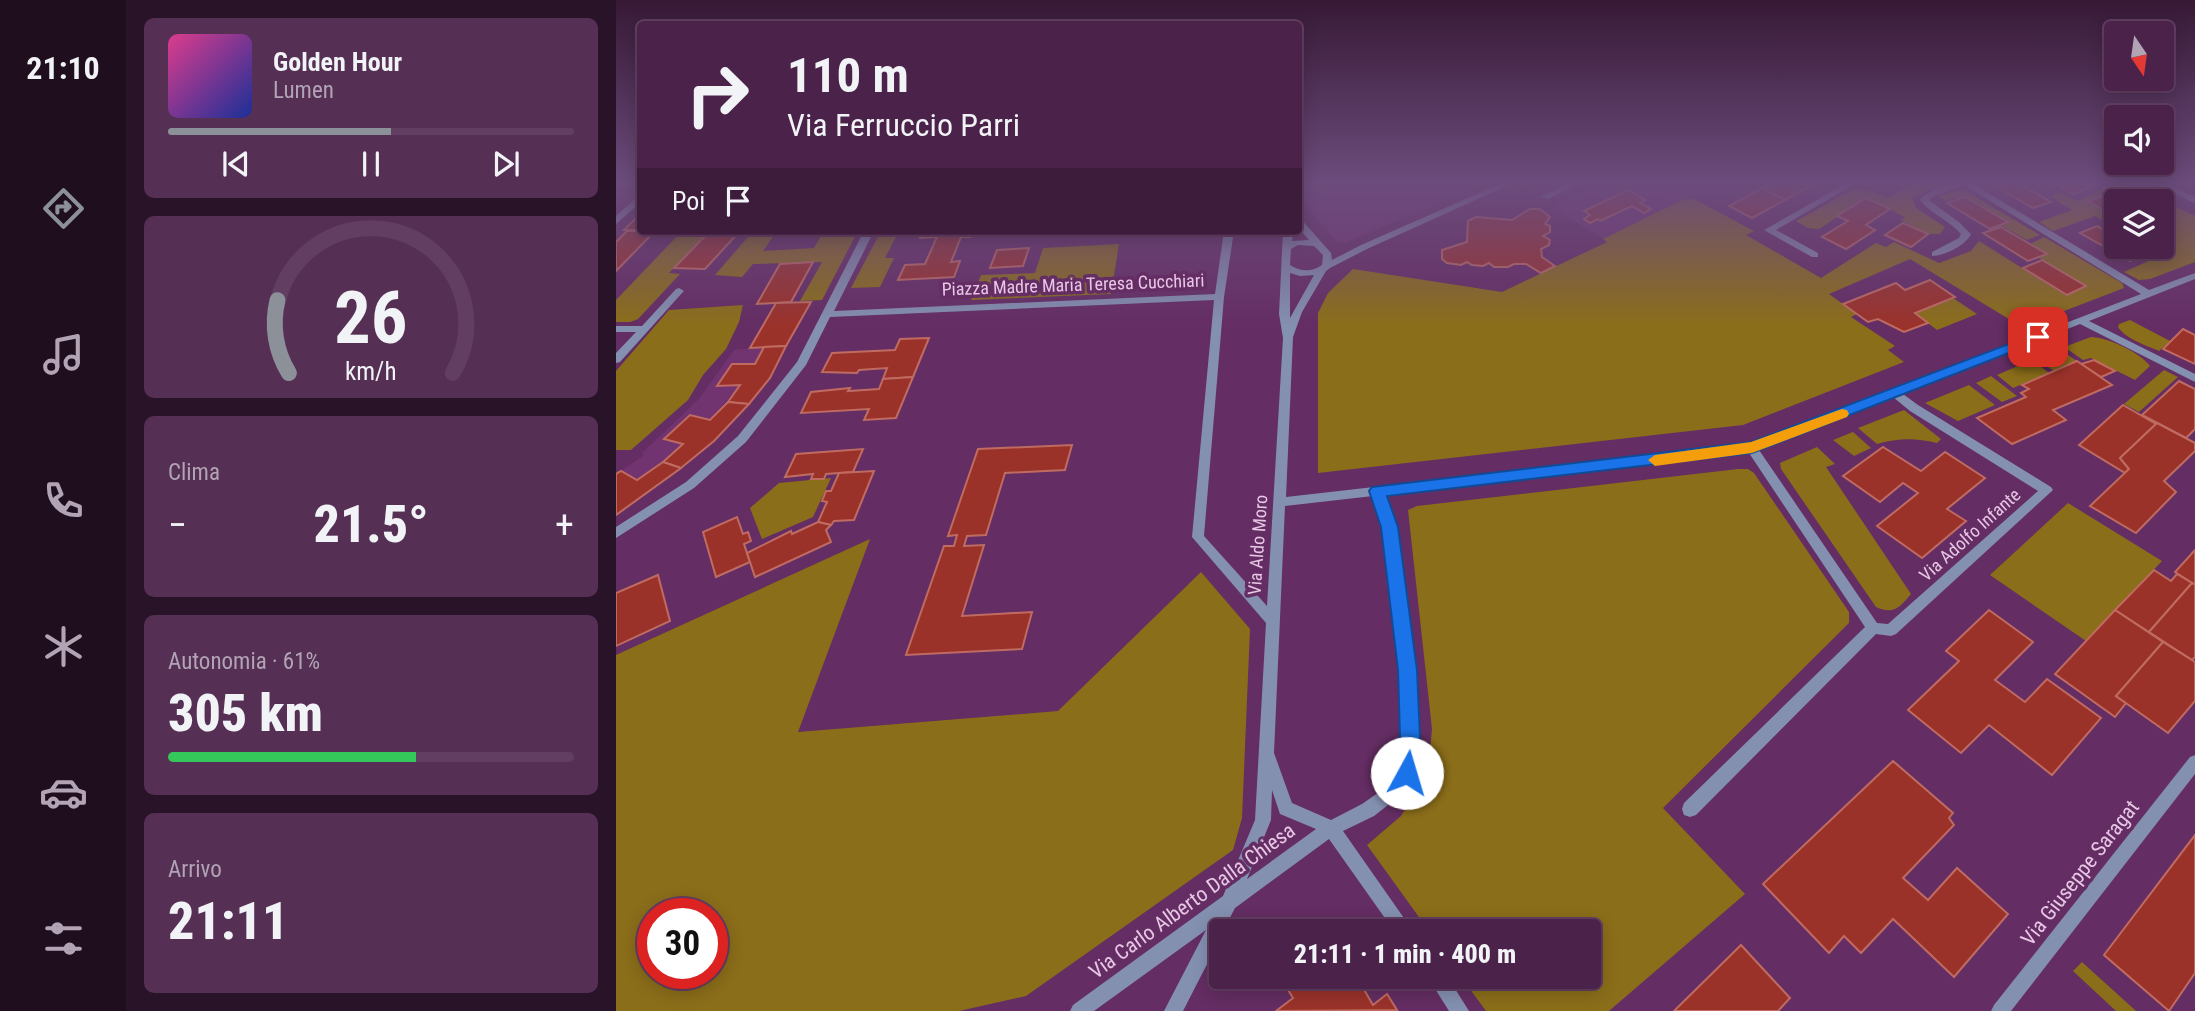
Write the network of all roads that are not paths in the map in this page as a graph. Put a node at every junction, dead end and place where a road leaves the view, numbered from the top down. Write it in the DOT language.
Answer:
graph roads {
  1 [pos="1307,231"];
  2 [pos="1400,231"];
  3 [pos="1771,231"];
  4 [pos="1964,231"];
  5 [pos="2045,231"];
  6 [pos="867,235"];
  7 [pos="1228,235"];
  8 [pos="1288,235"];
  9 [pos="1321,246"];
  10 [pos="1288,247"];
  11 [pos="1364,247"];
  12 [pos="1815,254"];
  13 [pos="1935,254"];
  14 [pos="1285,266"];
  15 [pos="1324,268"];
  16 [pos="2195,276"];
  17 [pos="679,291"];
  18 [pos="2148,294"];
  19 [pos="1219,297"];
  20 [pos="828,314"];
  21 [pos="2082,321"];
  22 [pos="616,329"];
  23 [pos="644,329"];
  24 [pos="1288,338"];
  25 [pos="616,360"];
  26 [pos="2195,377"];
  27 [pos="1895,393"];
  28 [pos="1752,447"];
  29 [pos="1377,491"];
  30 [pos="1280,502"];
  31 [pos="616,533"];
  32 [pos="1272,620"];
  33 [pos="1873,628"];
  34 [pos="1268,753"];
  35 [pos="2195,762"];
  36 [pos="1690,809"];
  37 [pos="1331,828"];
  38 [pos="1229,902"];
  39 [pos="1395,919"];
  40 [pos="1445,989"];
  41 [pos="1079,1011"];
  42 [pos="1173,1011"];
  43 [pos="1460,1011"];
  44 [pos="2000,1011"];
  1 -- 9 [label="street"];
  2 -- 11 [label="street"];
  3 -- 12 [label="street"];
  4 -- 13 [label="street"];
  5 -- 18 [label="street"];
  6 -- 20 [label="street"];
  7 -- 19 [label="street"];
  8 -- 10 [label="street"];
  9 -- 10 [label="street"];
  9 -- 11 [label="street"];
  9 -- 15 [label="street"];
  10 -- 14 [label="street"];
  11 -- 15 [label="street"];
  14 -- 15 [label="street"];
  14 -- 24 [label="street, Via Aldo Moro"];
  15 -- 24 [label="street, Via Aldo Moro"];
  16 -- 18 [label="street"];
  17 -- 23 [label="street"];
  18 -- 21 [label="street"];
  19 -- 20 [label="street, Piazza Madre Maria Teresa Cucchiari"];
  19 -- 32 [label="street, Piazza Madre Maria Teresa Cucchiari"];
  20 -- 31 [label="street"];
  21 -- 26 [label="street"];
  21 -- 27 [label="street"];
  22 -- 23 [label="street"];
  23 -- 25 [label="street"];
  24 -- 30 [label="street, Via Aldo Moro"];
  27 -- 28 [label="street"];
  27 -- 33 [label="street, Via Adolfo Infante"];
  28 -- 29 [label="street"];
  28 -- 33 [label="street"];
  29 -- 30 [label="street"];
  29 -- 37 [label="street"];
  30 -- 32 [label="street, Via Aldo Moro"];
  32 -- 34 [label="street, Via Aldo Moro"];
  33 -- 36 [label="street, Via Adolfo Infante"];
  34 -- 37 [label="street, Via Aldo Moro"];
  34 -- 38 [label="street, Via Aldo Moro"];
  35 -- 44 [label="street, Via Giuseppe Saragat"];
  37 -- 38 [label="street, Via Carlo Alberto Dalla Chiesa"];
  37 -- 39 [label="street"];
  38 -- 41 [label="street, Via Carlo Alberto Dalla Chiesa"];
  38 -- 42 [label="street, Via Aldo Moro"];
  40 -- 43 [label="street"];
}
